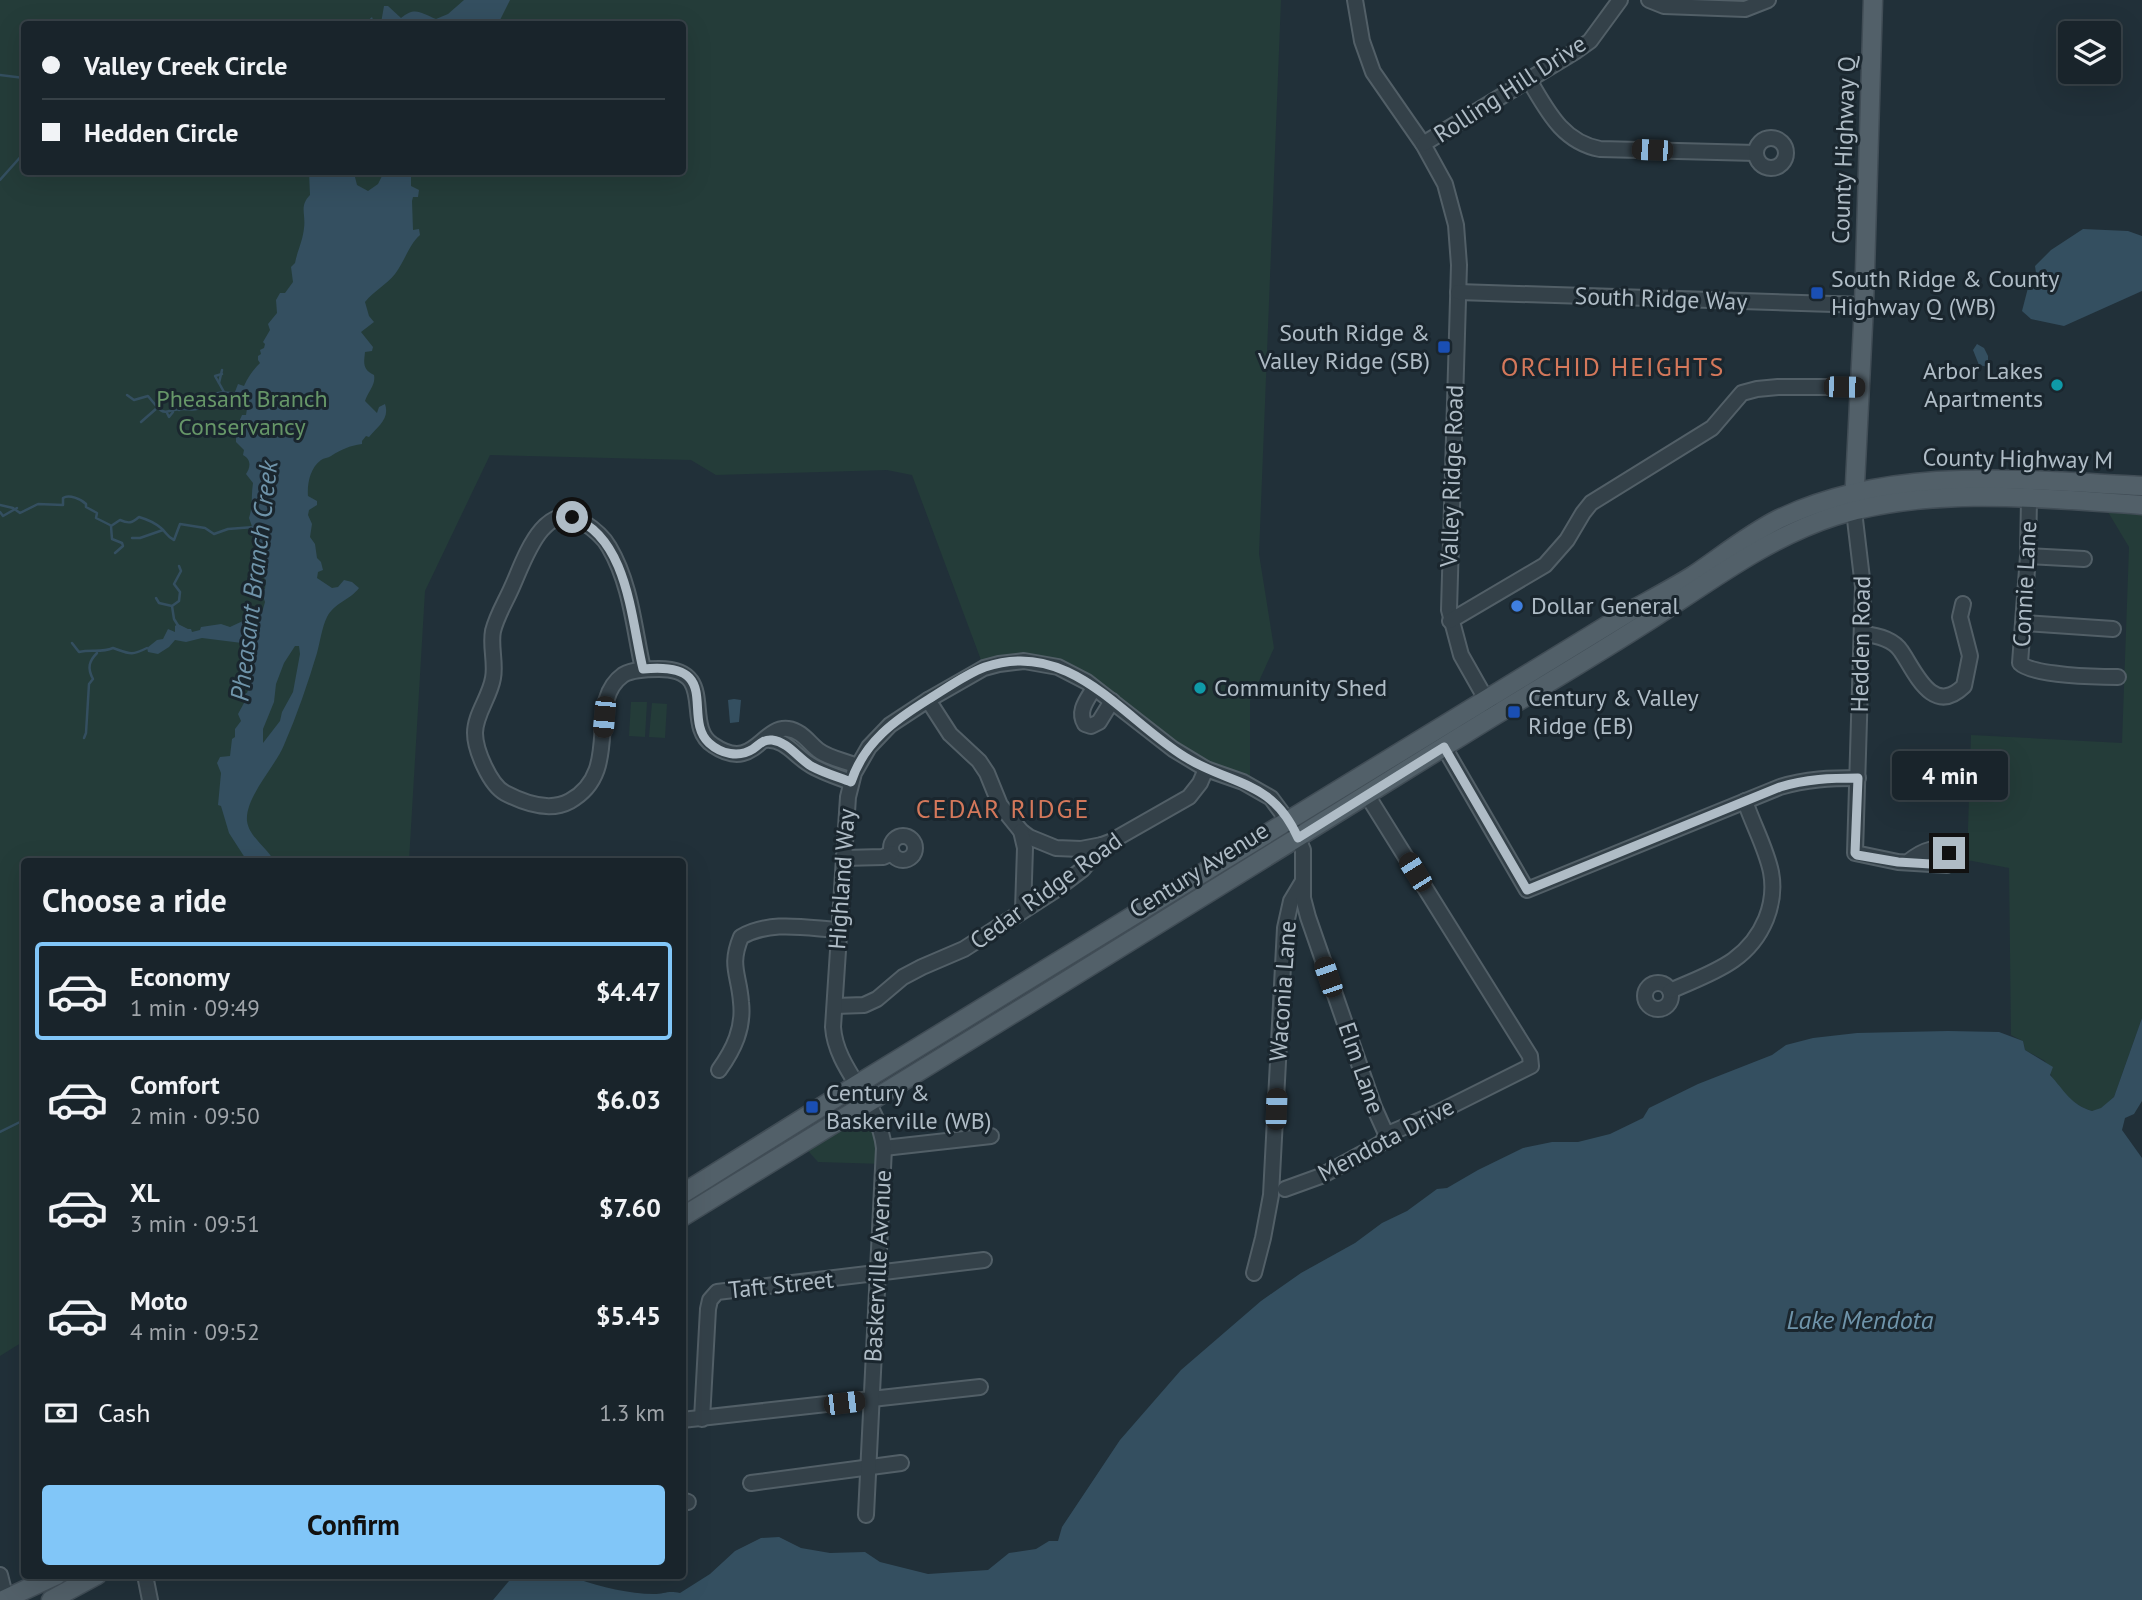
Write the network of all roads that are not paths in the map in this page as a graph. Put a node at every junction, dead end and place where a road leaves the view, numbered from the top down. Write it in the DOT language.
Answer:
graph roads {
  1 [pos="1355,0"];
  2 [pos="1620,0"];
  3 [pos="1649,0"];
  4 [pos="1768,0"];
  5 [pos="1873,0"];
  6 [pos="1529,80"];
  7 [pos="1423,144"];
  8 [pos="1756,153"];
  9 [pos="1458,292"];
  10 [pos="1864,305"];
  11 [pos="1859,387"];
  12 [pos="2142,486"];
  13 [pos="2029,499"];
  14 [pos="1854,502"];
  15 [pos="2142,505"];
  16 [pos="2028,556"];
  17 [pos="2084,559"];
  18 [pos="1963,604"];
  19 [pos="1450,621"];
  20 [pos="2024,623"];
  21 [pos="2113,629"];
  22 [pos="1862,634"];
  23 [pos="643,669"];
  24 [pos="2118,677"];
  25 [pos="1094,688"];
  26 [pos="928,700"];
  27 [pos="1112,701"];
  28 [pos="1491,708"];
  29 [pos="765,740"];
  30 [pos="1444,747"];
  31 [pos="857,766"];
  32 [pos="1206,769"];
  33 [pos="1858,778"];
  34 [pos="851,782"];
  35 [pos="1367,795"];
  36 [pos="1745,801"];
  37 [pos="1289,821"];
  38 [pos="1021,831"];
  39 [pos="1298,838"];
  40 [pos="1102,845"];
  41 [pos="892,853"];
  42 [pos="843,858"];
  43 [pos="1908,862"];
  44 [pos="1304,880"];
  45 [pos="1023,910"];
  46 [pos="839,930"];
  47 [pos="1670,991"];
  48 [pos="835,1006"];
  49 [pos="1532,1062"];
  50 [pos="719,1070"];
  51 [pos="1542,1076"];
  52 [pos="858,1084"];
  53 [pos="869,1103"];
  54 [pos="992,1136"];
  55 [pos="1387,1136"];
  56 [pos="884,1148"];
  57 [pos="1285,1189"];
  58 [pos="686,1192"];
  59 [pos="686,1215"];
  60 [pos="984,1260"];
  61 [pos="877,1273"];
  62 [pos="1254,1273"];
  63 [pos="980,1387"];
  64 [pos="870,1400"];
  65 [pos="702,1419"];
  66 [pos="686,1420"];
  67 [pos="901,1464"];
  68 [pos="868,1467"];
  69 [pos="751,1483"];
  70 [pos="866,1515"];
  71 [pos="0,1575"];
  72 [pos="49,1579"];
  73 [pos="90,1579"];
  74 [pos="146,1579"];
  75 [pos="54,1599"];
  76 [pos="5,1600"];
  77 [pos="150,1600"];
  1 -- 7 [label="street, Valley Ridge Road"];
  2 -- 6 [label="street, Rolling Hill Drive"];
  3 -- 4 [label="street"];
  5 -- 10 [label="main road, County Highway Q"];
  6 -- 7 [label="street, Rolling Hill Drive"];
  6 -- 8 [label="street"];
  7 -- 9 [label="street, Valley Ridge Road"];
  9 -- 10 [label="street, South Ridge Way"];
  9 -- 19 [label="street, Valley Ridge Road"];
  10 -- 11 [label="main road, County Highway Q"];
  11 -- 14 [label="main road, County Highway Q"];
  11 -- 19 [label="street"];
  12 -- 14 [label="main road, County Highway M"];
  13 -- 14 [label="main road, County Highway M"];
  13 -- 15 [label="main road, County Highway M"];
  13 -- 16 [label="street, Connie Lane"];
  14 -- 22 [label="street, Hedden Road"];
  14 -- 28 [label="main road, Century Avenue"];
  16 -- 17 [label="street"];
  16 -- 20 [label="street, Connie Lane"];
  18 -- 22 [label="street"];
  19 -- 28 [label="street, Valley Ridge Road"];
  20 -- 21 [label="street"];
  20 -- 24 [label="street, Connie Lane"];
  22 -- 33 [label="street, Hedden Road"];
  23 -- 23 [label="street"];
  23 -- 29 [label="street"];
  25 -- 26 [label="street, Highland Way"];
  25 -- 27 [label="street, Highland Way"];
  25 -- 27 [label="street"];
  26 -- 31 [label="street, Highland Way"];
  26 -- 38 [label="street"];
  27 -- 32 [label="street, Highland Way"];
  28 -- 30 [label="main road, Century Avenue"];
  28 -- 37 [label="main road, Century Avenue"];
  29 -- 31 [label="street"];
  29 -- 34 [label="street"];
  30 -- 35 [label="main road, Century Avenue"];
  30 -- 36 [label="street"];
  31 -- 34 [label="street, Highland Way"];
  32 -- 37 [label="street, Highland Way"];
  32 -- 40 [label="street, Cedar Ridge Road"];
  33 -- 36 [label="street"];
  33 -- 43 [label="street, Hedden Road"];
  34 -- 42 [label="street, Highland Way"];
  35 -- 39 [label="main road, Century Avenue"];
  35 -- 49 [label="street"];
  36 -- 47 [label="street"];
  37 -- 39 [label="street, Highland Way"];
  37 -- 52 [label="main road, Century Avenue"];
  38 -- 40 [label="street"];
  38 -- 45 [label="street"];
  39 -- 44 [label="street, Elm Lane"];
  39 -- 53 [label="main road, Century Avenue"];
  40 -- 45 [label="street, Cedar Ridge Road"];
  41 -- 42 [label="street"];
  42 -- 46 [label="street, Highland Way"];
  44 -- 55 [label="street, Elm Lane"];
  44 -- 62 [label="street, Waconia Lane"];
  45 -- 48 [label="street, Cedar Ridge Road"];
  46 -- 48 [label="street, Highland Way"];
  46 -- 50 [label="street"];
  48 -- 52 [label="street, Highland Way"];
  49 -- 51 [label="street"];
  49 -- 55 [label="street, Mendota Drive"];
  52 -- 53 [label="street, Highland Way"];
  52 -- 58 [label="main road, Century Avenue"];
  53 -- 56 [label="street, Baskerville Avenue"];
  53 -- 59 [label="main road, Century Avenue"];
  54 -- 56 [label="street"];
  55 -- 57 [label="street, Mendota Drive"];
  56 -- 61 [label="street, Baskerville Avenue"];
  60 -- 61 [label="street, Taft Street"];
  61 -- 64 [label="street, Baskerville Avenue"];
  61 -- 65 [label="street, Taft Street"];
  63 -- 64 [label="street"];
  64 -- 65 [label="street"];
  64 -- 68 [label="street, Baskerville Avenue"];
  65 -- 66 [label="street"];
  67 -- 68 [label="street"];
  68 -- 69 [label="street"];
  68 -- 70 [label="street, Baskerville Avenue"];
  71 -- 76 [label="street"];
  72 -- 76 [label="main road"];
  73 -- 75 [label="main road"];
  74 -- 77 [label="street"];
}
